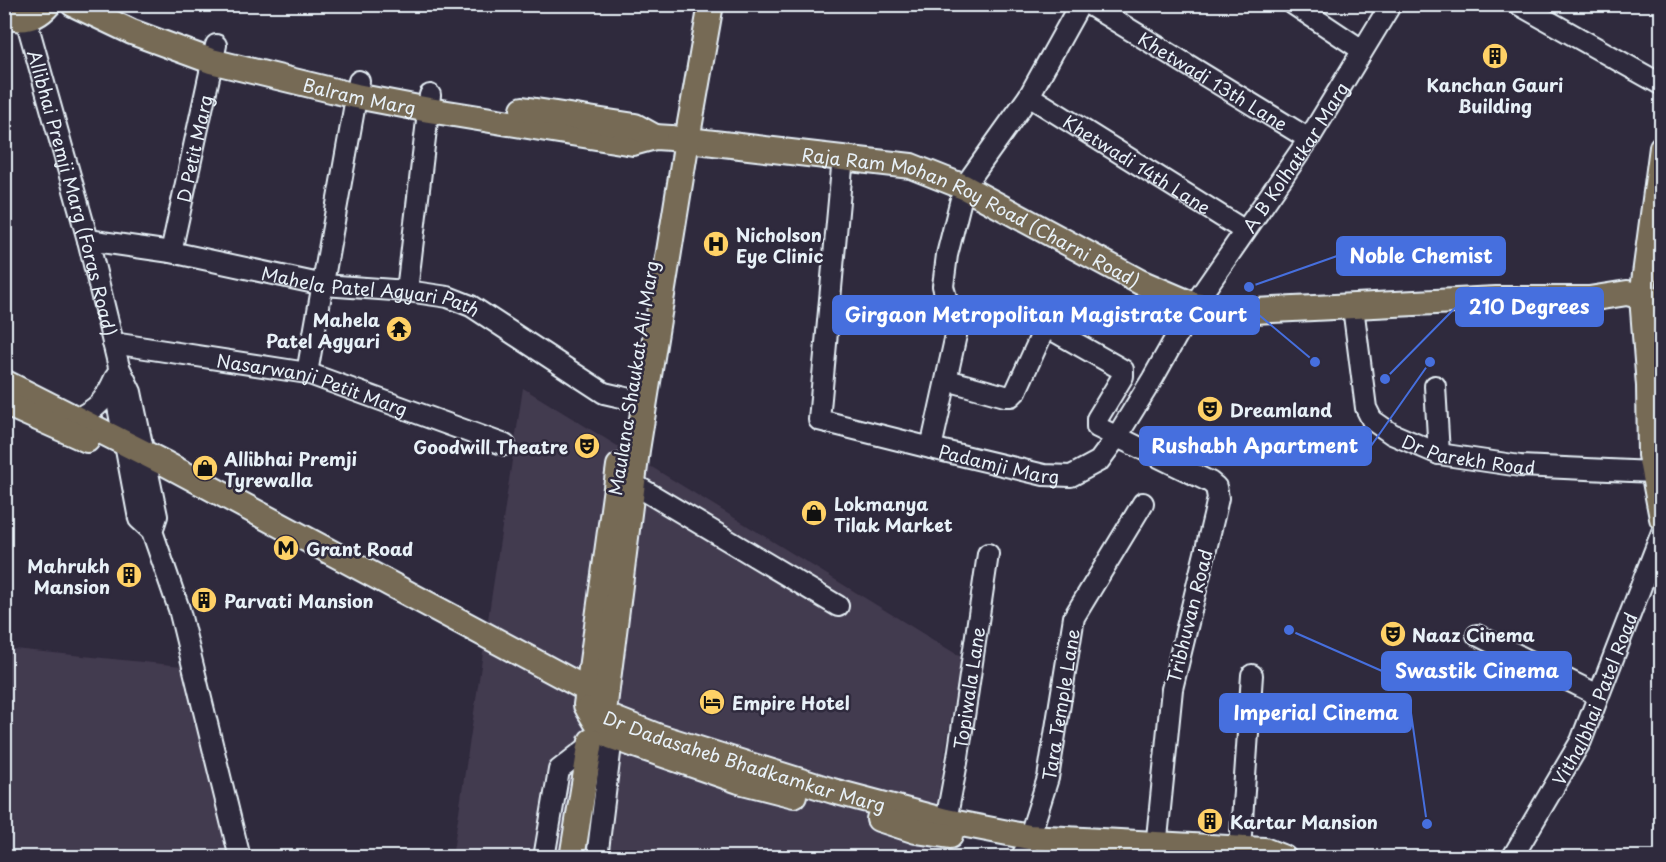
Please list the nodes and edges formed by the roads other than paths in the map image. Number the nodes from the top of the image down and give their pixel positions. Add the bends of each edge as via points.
1 (49, 4) edge
2 (73, 4) edge
3 (102, 4) edge
4 (694, 4) edge
5 (711, 4) edge
6 (1080, 4) edge
7 (1088, 4) edge
8 (1293, 4) edge
9 (1391, 4) edge
10 (1518, 4) edge
11 (15, 17) edge
12 (134, 26) junction
13 (1362, 50) junction
14 (213, 53) junction
15 (1662, 86) edge
16 (357, 88) junction
17 (1029, 96) junction
18 (429, 102) junction
19 (671, 139) junction
20 (1309, 139) junction
21 (1662, 147) edge
22 (843, 157) junction
23 (964, 187) junction
24 (1245, 231) junction
25 (88, 240) junction
26 (171, 252) junction
27 (324, 285) junction
28 (407, 291) junction
29 (1194, 305) junction
30 (1655, 306) edge
31 (1353, 308) junction
32 (113, 343) junction
33 (119, 367) junction
34 (307, 373) junction
35 (947, 380) junction
36 (4, 382) edge
37 (1662, 385) edge
38 (1435, 386) dead end
39 (630, 399) junction
40 (4, 403) edge
41 (77, 418) junction
42 (1116, 438) junction
43 (505, 445) dead end
44 (931, 448) junction
45 (1439, 454) junction
46 (135, 455) junction
47 (1653, 472) junction
48 (633, 483) junction
49 (1143, 503) dead end
50 (1662, 518) edge
51 (1662, 532) edge
52 (988, 554) dead end
53 (838, 606) dead end
54 (1477, 635) dead end
55 (1252, 675) dead end
56 (1598, 695) junction
57 (595, 727) junction
58 (946, 821) junction
59 (1025, 848) edge
60 (1240, 849) junction
61 (1149, 853) edge
62 (240, 858) edge
63 (544, 858) edge
64 (572, 858) edge
65 (597, 858) edge
66 (1284, 858) edge
67 (1512, 858) edge

1 - 11 main road via 35,16
2 - 12 main road, Balram Marg
3 - 12 main road, Balram Marg
4 - 19 main road, Maulana Shaukat Ali Marg
5 - 19 main road, Maulana Shaukat Ali Marg
6 - 17 street
7 - 20 street, Khetwadi 13th Lane
8 - 13 street
9 - 13 street, A B Kolhatkar Marg
10 - 15 street
11 - 25 street, Allibhai Premji Marg (Foras Road)
12 - 14 main road, Balram Marg
13 - 20 street, A B Kolhatkar Marg
14 - 16 main road, Balram Marg
14 - 26 street, D Petit Marg
16 - 18 main road, Balram Marg
16 - 27 street
17 - 23 street
17 - 24 street, Khetwadi 14th Lane
18 - 19 main road, Balram Marg via 524,117 633,143
18 - 28 street
19 - 22 main road, Raja Ram Mohan Roy Road (Charni Road)
19 - 39 main road, Maulana Shaukat Ali Marg
19 - 48 main road, Maulana Shaukat Ali Marg
20 - 24 street, A B Kolhatkar Marg
21 - 30 main road
22 - 23 main road, Raja Ram Mohan Roy Road (Charni Road) via 911,166
22 - 44 street, Padamji Marg via 819,420
23 - 29 main road, Raja Ram Mohan Roy Road (Charni Road) via 1140,282
23 - 35 street via 946,255 943,286 956,335
24 - 29 street, A B Kolhatkar Marg
25 - 26 street, Mahela Patel Agyari Path
25 - 32 street, Allibhai Premji Marg (Foras Road)
26 - 27 street, Mahela Patel Agyari Path
27 - 28 street, Mahela Patel Agyari Path
27 - 34 street
28 - 39 street, Mahela Patel Agyari Path via 460,300 604,393
29 - 31 main road, Raja Ram Mohan Roy Road (Charni Road) via 1235,312
29 - 42 street, Padamji Marg
30 - 31 main road, Raja Ram Mohan Roy Road (Charni Road) via 1627,293 1589,299 1496,299
30 - 37 main road
30 - 47 main road via 1649,386
31 - 45 street, Dr Parekh Road via 1366,408 1372,420 1392,434
32 - 33 street, Allibhai Premji Marg (Foras Road)
32 - 34 street, Nasarwanji Petit Marg
33 - 41 street via 106,398
33 - 46 street, Allibhai Premji Marg (Foras Road) via 116,396
34 - 43 street, Nasarwanji Petit Marg
35 - 42 street via 1011,396 1041,336 1051,330 1123,370 1096,423
35 - 44 street
36 - 41 main road, Dr Dadasaheb Bhadkamkar Marg
38 - 45 street
39 - 57 main road, Maulana Shaukat Ali Marg via 614,499
40 - 46 main road, Dr Dadasaheb Bhadkamkar Marg
41 - 46 main road, Dr Dadasaheb Bhadkamkar Marg
42 - 44 street, Padamji Marg via 1099,461 1071,476 1044,475
42 - 61 street, Tribhuvan Road via 1210,482 1216,487 1218,498 1172,689
45 - 47 street, Dr Parekh Road via 1520,466
46 - 57 main road, Dr Dadasaheb Bhadkamkar Marg
46 - 62 street, Allibhai Premji Marg (Foras Road) via 139,519 152,531 179,609
47 - 50 main road
48 - 53 street
48 - 57 main road, Maulana Shaukat Ali Marg
49 - 59 street, Tara Temple Lane via 1074,617 1048,778
51 - 56 street, Vithalbhai Patel Road
52 - 58 street, Topiwala Lane
54 - 56 street
55 - 60 street
56 - 67 street, Vithalbhai Patel Road via 1581,741
57 - 58 main road, Dr Dadasaheb Bhadkamkar Marg via 657,736 833,791
57 - 59 main road, Dr Dadasaheb Bhadkamkar Marg via 739,781 829,803 916,831
57 - 63 street via 559,770
57 - 64 main road
57 - 65 street
58 - 59 main road, Dr Dadasaheb Bhadkamkar Marg
59 - 61 main road, Dr Dadasaheb Bhadkamkar Marg via 1087,847
60 - 61 main road, Dr Dadasaheb Bhadkamkar Marg
60 - 66 main road, Dr Dadasaheb Bhadkamkar Marg via 1264,850

